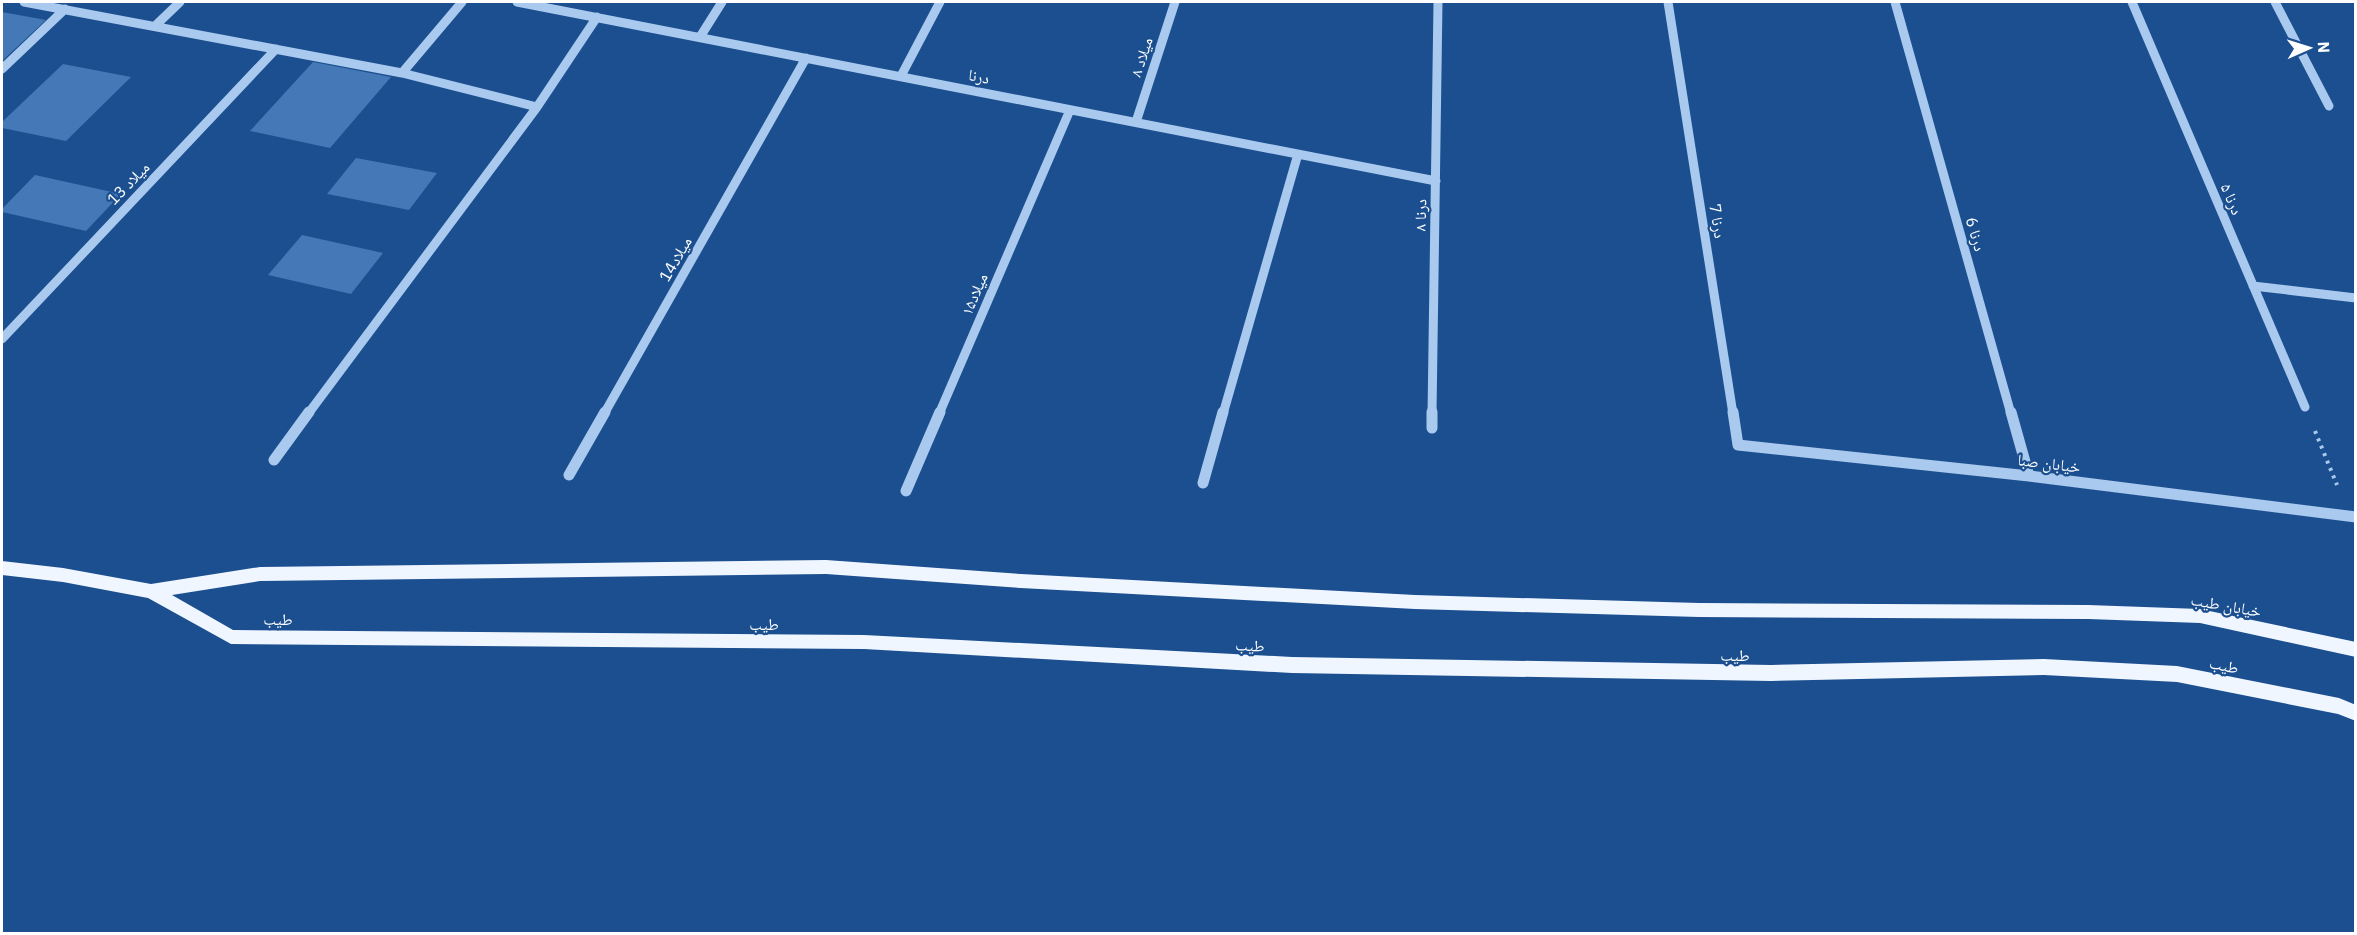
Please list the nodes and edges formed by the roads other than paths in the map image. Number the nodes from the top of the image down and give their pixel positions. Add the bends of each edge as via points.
1 (24, 2) edge
2 (180, 2) edge
3 (462, 2) edge
4 (517, 2) edge
5 (722, 2) edge
6 (940, 2) edge
7 (1175, 2) edge
8 (1438, 2) edge
9 (1668, 2) edge
10 (1895, 2) edge
11 (2132, 2) edge
12 (2275, 2) edge
13 (65, 9) junction
14 (597, 17) junction
15 (155, 26) junction
16 (700, 37) junction
17 (276, 49) junction
18 (806, 58) junction
19 (2, 69) edge
20 (402, 73) junction
21 (901, 76) junction
22 (537, 106) junction
23 (2329, 106) dead end
24 (1070, 110) junction
25 (1136, 122) junction
26 (1298, 154) junction
27 (1436, 181) junction
28 (2253, 286) junction
29 (2355, 298) edge
30 (2, 339) edge
31 (2305, 407) road end
32 (1432, 428) dead end
33 (1738, 445) joint
34 (274, 460) dead end
35 (569, 475) dead end
36 (2029, 476) junction
37 (1203, 483) dead end
38 (906, 491) dead end
39 (2353, 517) edge
40 (2, 568) edge
41 (151, 591) junction
42 (2088, 612) joint
43 (2355, 650) edge
44 (2355, 713) edge

1 - 13 street
2 - 15 street
3 - 20 street
4 - 14 street, درنا
5 - 16 street
6 - 21 street
7 - 25 street, میلاد ۸
8 - 27 street, درنا ۸
9 - 33 street, درنا 7
10 - 36 street, درنا 6
11 - 28 street, درنا ۵
12 - 23 street
13 - 15 street
13 - 19 street
14 - 16 street, درنا
14 - 22 street
15 - 17 street
16 - 18 street, درنا
17 - 20 street
17 - 30 street, میلاد 13
18 - 21 street, درنا
18 - 35 street, میلاد14
20 - 22 street
21 - 24 street, درنا
22 - 34 street
24 - 25 street, درنا
24 - 38 street, میلاد۱۵
25 - 26 street, درنا
26 - 27 street, درنا
26 - 37 street
27 - 32 street, درنا ۸
28 - 29 street
28 - 31 street, درنا ۵
33 - 36 street, خیابان صبا
36 - 39 street, خیابان صبا
40 - 41 main road, طیب
41 - 42 main road, طیب via 260,574 826,567 1427,603 1699,610
41 - 44 main road, طیب via 231,637 864,642 1292,665 1747,673 2044,667 2177,674 2339,706
42 - 43 main road, خیابان طیب via 2200,616

